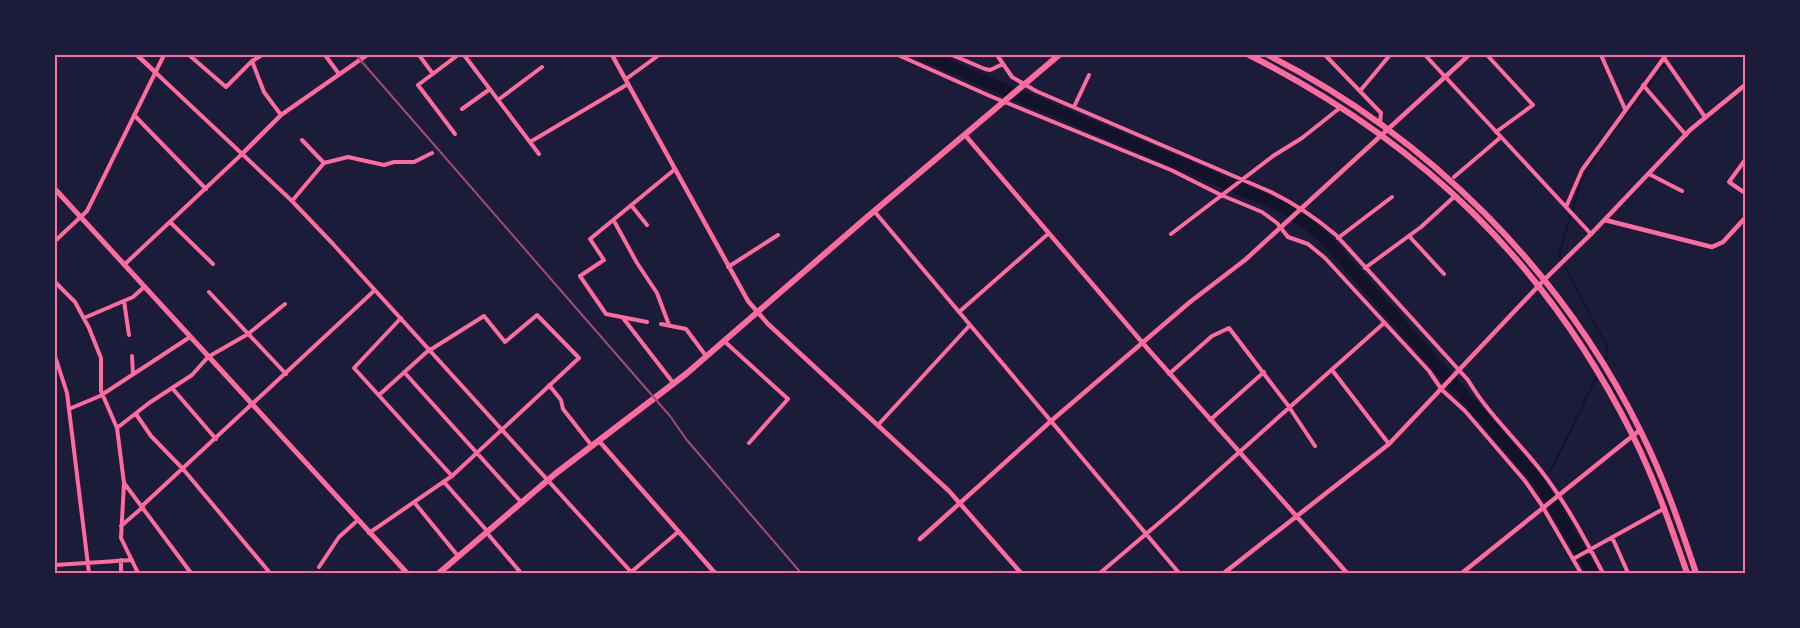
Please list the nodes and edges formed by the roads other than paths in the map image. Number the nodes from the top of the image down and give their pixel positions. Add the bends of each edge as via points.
1 (138, 55) edge
2 (164, 55) edge
3 (189, 55) edge
4 (262, 55) edge
5 (325, 55) edge
6 (367, 55) edge
7 (419, 55) edge
8 (458, 55) edge
9 (464, 55) edge
10 (612, 55) edge
11 (659, 55) edge
12 (898, 55) edge
13 (952, 55) edge
14 (997, 55) edge
15 (1059, 55) edge
16 (1249, 55) edge
17 (1268, 55) edge
18 (1326, 55) edge
19 (1390, 55) edge
20 (1425, 55) edge
21 (1469, 55) edge
22 (1486, 55) edge
23 (1601, 55) edge
24 (1665, 59) edge
25 (252, 61) junction
26 (1003, 64) junction
27 (542, 68) dead end
28 (155, 72) junction
29 (339, 74) junction
30 (433, 74) junction
31 (1089, 75) dead end
32 (1445, 77) junction
33 (627, 81) junction
34 (1023, 85) junction
35 (1745, 85) edge
36 (1645, 87) junction
37 (490, 89) junction
38 (1360, 91) junction
39 (498, 100) junction
40 (1006, 100) junction
41 (1074, 107) junction
42 (1340, 107) junction
43 (462, 109) dead end
44 (1625, 109) junction
45 (134, 115) junction
46 (281, 115) junction
47 (1705, 117) junction
48 (1380, 122) junction
49 (1388, 129) junction
50 (1496, 132) junction
51 (455, 134) dead end
52 (1383, 134) junction
53 (965, 135) junction
54 (1686, 135) junction
55 (1501, 136) junction
56 (302, 140) dead end
57 (530, 142) junction
58 (432, 153) dead end
59 (242, 154) junction
60 (538, 154) dead end
61 (1745, 160) edge
62 (324, 163) junction
63 (674, 170) junction
64 (1649, 174) junction
65 (1454, 177) dead end
66 (1242, 180) junction
67 (55, 189) edge
68 (206, 189) junction
69 (1682, 191) dead end
70 (1745, 193) edge
71 (1223, 194) junction
72 (1455, 196) junction
73 (1392, 197) dead end
74 (292, 201) junction
75 (631, 205) junction
76 (1567, 208) junction
77 (1302, 210) junction
78 (874, 211) junction
79 (82, 218) junction
80 (1745, 218) edge
81 (1605, 220) junction
82 (614, 221) junction
83 (170, 222) junction
84 (647, 225) dead end
85 (1280, 228) junction
86 (1049, 233) junction
87 (1171, 234) dead end
88 (1592, 234) junction
89 (778, 235) dead end
90 (1410, 236) junction
91 (1338, 238) junction
92 (55, 242) edge
93 (213, 264) dead end
94 (124, 265) junction
95 (728, 267) junction
96 (1365, 268) junction
97 (1444, 274) dead end
98 (55, 282) edge
99 (1541, 283) junction
100 (144, 287) junction
101 (375, 290) junction
102 (208, 292) dead end
103 (124, 301) junction
104 (284, 304) dead end
105 (757, 312) junction
106 (959, 312) junction
107 (84, 318) junction
108 (401, 318) junction
109 (623, 318) junction
110 (647, 322) dead end
111 (1384, 323) junction
112 (661, 324) dead end
113 (669, 325) junction
114 (970, 325) junction
115 (248, 334) junction
116 (129, 335) dead end
117 (190, 337) junction
118 (724, 341) junction
119 (1142, 344) junction
120 (430, 350) junction
121 (55, 356) edge
122 (132, 356) dead end
123 (706, 356) junction
124 (208, 357) junction
125 (1332, 370) junction
126 (404, 372) junction
127 (1264, 372) junction
128 (1457, 373) junction
129 (133, 374) junction
130 (286, 374) junction
131 (1169, 374) junction
132 (674, 384) junction
133 (549, 385) junction
134 (172, 388) junction
135 (1443, 388) junction
136 (103, 395) junction
137 (379, 395) junction
138 (252, 406) junction
139 (1289, 408) junction
140 (69, 409) junction
141 (136, 414) junction
142 (1210, 420) junction
143 (1051, 421) junction
144 (878, 426) junction
145 (116, 428) junction
146 (502, 429) junction
147 (1640, 430) junction
148 (1633, 436) junction
149 (216, 439) junction
150 (599, 441) junction
151 (749, 443) dead end
152 (1390, 444) junction
153 (592, 446) junction
154 (1315, 446) dead end
155 (1239, 452) junction
156 (476, 453) junction
157 (183, 469) junction
158 (452, 476) junction
159 (549, 480) junction
160 (444, 482) junction
161 (124, 483) junction
162 (1558, 496) junction
163 (414, 502) junction
164 (522, 502) junction
165 (960, 502) junction
166 (143, 506) junction
167 (1544, 507) junction
168 (1665, 508) junction
169 (1297, 516) junction
170 (358, 520) junction
171 (121, 526) junction
172 (487, 532) junction
173 (678, 532) junction
174 (369, 533) junction
175 (1147, 534) junction
176 (1612, 537) junction
177 (920, 539) dead end
178 (1589, 549) junction
179 (458, 556) junction
180 (1574, 558) junction
181 (121, 560) junction
182 (132, 560) junction
183 (87, 563) junction
184 (55, 566) edge
185 (318, 567) dead end
186 (1019, 571) edge
187 (1465, 572) edge
188 (89, 573) edge
189 (121, 573) edge
190 (138, 573) edge
191 (191, 573) edge
192 (270, 573) edge
193 (407, 573) edge
194 (439, 573) edge
195 (521, 573) edge
196 (631, 573) edge
197 (715, 573) edge
198 (1013, 573) edge
199 (1100, 573) edge
200 (1179, 573) edge
201 (1224, 573) edge
202 (1346, 573) edge
203 (1581, 573) edge
204 (1603, 573) edge
205 (1628, 573) edge
206 (1687, 573) edge
207 (1696, 573) edge

1 - 28 street
2 - 28 street
3 - 25 street via 226,87
4 - 25 street
5 - 29 street
6 - 29 street
7 - 30 street
8 - 30 street
9 - 37 street
10 - 33 street
11 - 33 street
12 - 40 street
13 - 26 street via 990,70
14 - 26 street
15 - 34 highway
16 - 42 highway
17 - 48 highway via 1320,82
18 - 38 street
19 - 38 street
20 - 32 street
21 - 32 street
22 - 50 street via 1533,105
23 - 44 street
24 - 36 street
24 - 47 street
25 - 46 street via 264,92
26 - 34 street
27 - 39 street
28 - 45 street
28 - 59 street
29 - 46 street
30 - 51 street via 418,85
31 - 41 street
32 - 49 street
32 - 50 street
33 - 57 street
33 - 63 street
34 - 40 highway
34 - 41 street
35 - 47 street
36 - 44 street
36 - 54 street
37 - 39 street
37 - 43 street
38 - 48 street via 1381,113
39 - 57 street
40 - 53 highway
40 - 71 street
41 - 66 street
42 - 52 highway
42 - 66 street
44 - 76 street via 1582,170
45 - 68 street
45 - 79 street
46 - 59 street
47 - 54 street
48 - 49 highway
49 - 52 street
49 - 99 highway via 1462,189 1506,234
50 - 55 street
52 - 72 highway
52 - 77 street
53 - 78 highway
53 - 86 street
54 - 64 street
55 - 65 street
55 - 76 street
56 - 62 street
57 - 60 street
58 - 62 street via 414,162 384,165 348,157
59 - 68 street
59 - 74 street
61 - 70 street via 1729,182
62 - 74 street
63 - 75 street
63 - 95 street
64 - 69 street
64 - 81 street
66 - 71 street
66 - 77 street
67 - 79 main road
68 - 83 street
71 - 85 street via 1262,212
71 - 87 street
72 - 90 street
72 - 99 highway
73 - 91 street
74 - 101 street
75 - 82 street
75 - 84 street
76 - 88 street
77 - 85 street
77 - 91 street
78 - 105 highway
78 - 106 street
79 - 92 street
79 - 94 main road
80 - 81 street via 1724,242 1712,247
81 - 88 street
82 - 109 street via 590,239 604,260 580,276 606,314
82 - 113 street via 655,290
83 - 93 street
83 - 94 street
85 - 111 street via 1288,237 1316,249
85 - 119 street
86 - 106 street
86 - 119 street
88 - 99 street
89 - 95 street
90 - 96 street
90 - 97 street
91 - 96 street
94 - 100 main road
95 - 105 street
96 - 128 street
98 - 107 street via 75,302
99 - 128 street
99 - 147 highway via 1601,359
99 - 148 highway via 1602,376
100 - 103 street
100 - 117 main road
101 - 108 street
101 - 130 street
102 - 115 street
103 - 107 street
103 - 116 street
104 - 115 street
105 - 118 highway
105 - 144 street
106 - 114 street
107 - 136 street via 101,358
108 - 120 street
108 - 137 street via 354,368
109 - 110 street
109 - 132 street
111 - 125 street
111 - 135 street
112 - 113 street
113 - 123 street via 686,329
114 - 143 street
114 - 144 street
115 - 124 street
115 - 130 street
117 - 124 main road
117 - 129 street
118 - 123 highway
118 - 151 street via 788,399
119 - 131 street
119 - 143 street
120 - 126 street
120 - 133 street via 484,316 505,342 537,315 579,358
120 - 146 street
121 - 140 street
122 - 129 street
123 - 132 highway
124 - 134 street via 201,368
124 - 138 main road
125 - 139 street
125 - 152 street
126 - 137 street
126 - 156 street
127 - 131 street via 1229,328 1212,336
127 - 139 street
127 - 142 street
128 - 135 street
128 - 162 street via 1542,471
129 - 136 street
130 - 138 street
131 - 142 street
132 - 150 highway
133 - 146 street
133 - 153 street
134 - 141 street
134 - 149 street
135 - 152 street
135 - 167 street
136 - 140 street
136 - 145 street
137 - 158 street
138 - 149 street
138 - 170 main road
139 - 154 street
139 - 155 street
140 - 183 street
141 - 145 street
141 - 157 street via 151,436
142 - 155 street
143 - 165 street
143 - 175 street
144 - 165 street
145 - 161 street
146 - 156 street
146 - 159 street
147 - 148 street
147 - 207 highway via 1671,500
148 - 162 street
148 - 168 highway
149 - 157 street
150 - 153 highway
150 - 173 street
152 - 169 street
153 - 159 highway
155 - 169 street
155 - 175 street
156 - 158 street
156 - 164 street
157 - 166 street
157 - 192 street
158 - 160 street
159 - 164 highway
159 - 196 street
160 - 163 street
160 - 172 street
161 - 166 street
161 - 171 street
162 - 167 street
162 - 178 street
163 - 174 street
163 - 179 street
164 - 172 highway
165 - 177 street
165 - 186 street
166 - 171 street
166 - 191 street
167 - 180 street
167 - 187 street
168 - 176 street
168 - 206 highway
169 - 201 street
169 - 202 street
170 - 174 main road
170 - 185 street via 340,537
171 - 182 street via 121,538
172 - 179 highway
172 - 195 street
173 - 196 street
173 - 197 street
174 - 193 main road
175 - 199 street
175 - 200 street
176 - 178 street
176 - 205 street
178 - 180 street
178 - 204 street
179 - 194 highway
180 - 203 street
181 - 182 street
181 - 183 street
181 - 189 street
182 - 190 street
183 - 184 street
183 - 188 street
186 - 198 street

